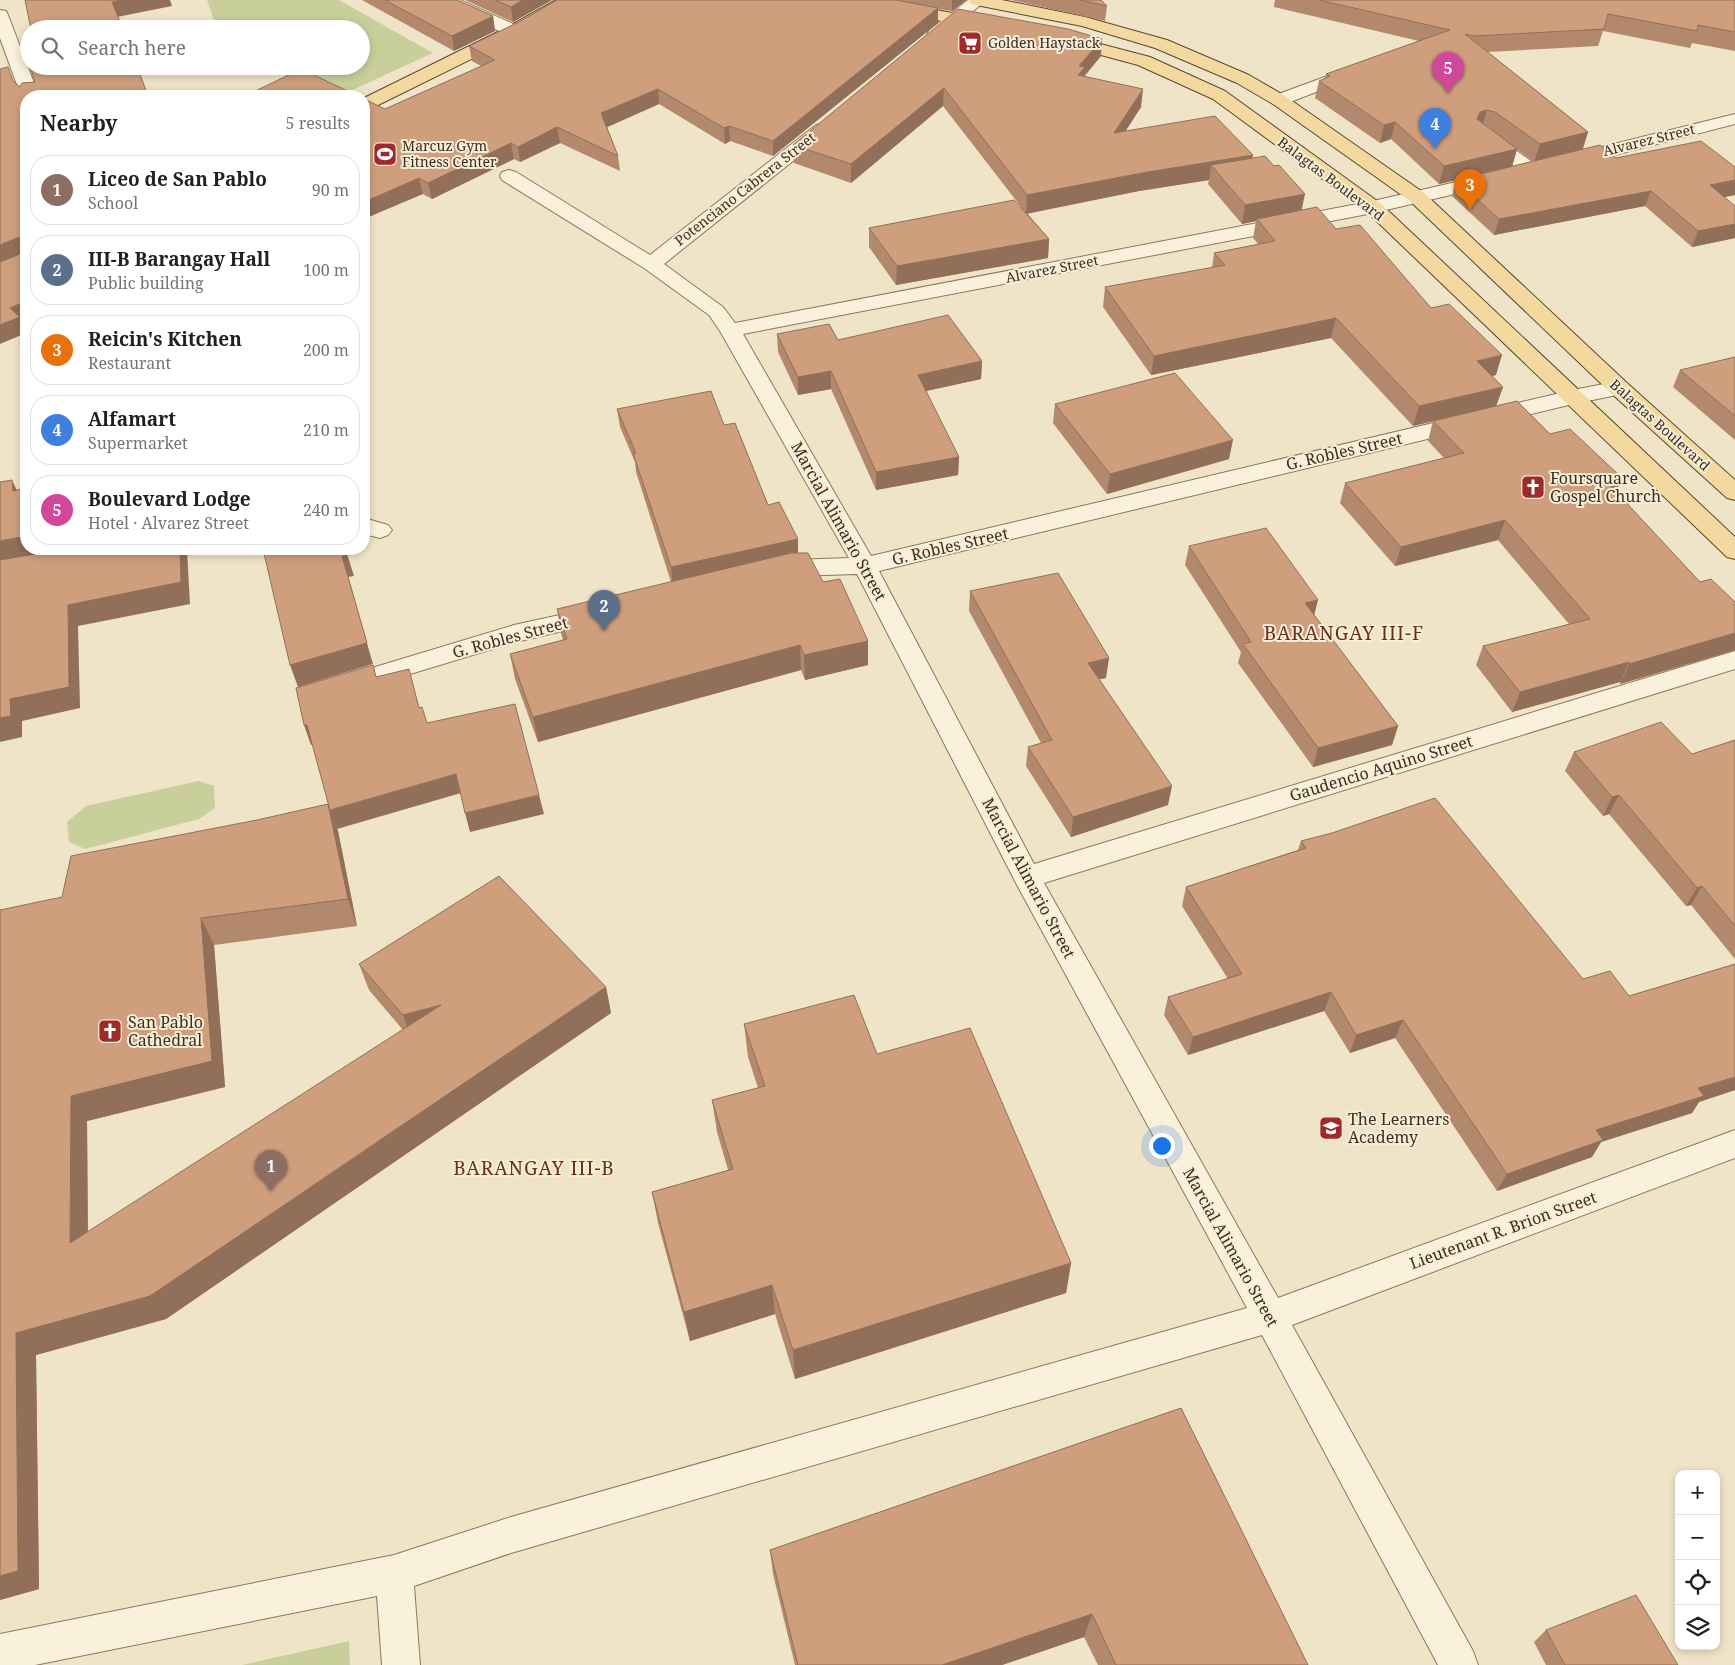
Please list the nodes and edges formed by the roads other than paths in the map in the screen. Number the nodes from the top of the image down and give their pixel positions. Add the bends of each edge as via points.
1 (446, 0) edge
2 (568, 0) edge
3 (854, 0) edge
4 (977, 0) edge
5 (0, 15) edge
6 (955, 18) junction
7 (1002, 28) edge
8 (514, 31) junction
9 (1050, 37) edge
10 (925, 44) edge
11 (1364, 61) edge
12 (20, 69) edge
13 (22, 75) edge
14 (28, 90) edge
15 (1279, 100) junction
16 (370, 102) edge
17 (1735, 119) edge
18 (834, 120) edge
19 (1483, 135) edge
20 (1530, 170) junction
21 (509, 176) dead end
22 (1417, 197) junction
23 (1373, 207) junction
24 (651, 264) junction
25 (730, 330) junction
26 (1619, 388) junction
27 (1573, 396) junction
28 (1735, 493) edge
29 (1735, 551) edge
30 (865, 566) junction
31 (754, 578) edge
32 (620, 609) edge
33 (1735, 660) edge
34 (317, 693) edge
35 (1027, 877) junction
36 (1735, 1144) edge
37 (1270, 1317) junction
38 (394, 1574) junction
39 (0, 1653) edge
40 (401, 1665) edge
41 (1459, 1665) edge

1 - 8 street
2 - 8 main road
3 - 6 main road
4 - 6 street
4 - 15 main road, Balagtas Boulevard via 1085,22 1160,44 1243,79
5 - 12 street
6 - 7 main road
6 - 10 street
8 - 16 main road
9 - 23 main road, Balagtas Boulevard via 1144,61 1218,94
11 - 15 street via 1352,72
13 - 14 street
15 - 22 main road, Balagtas Boulevard
17 - 20 street, Alvarez Street
18 - 24 street, Potenciano Cabrera Street
19 - 20 street
20 - 22 street, Alvarez Street
21 - 24 street, Marcial Alimario Street
22 - 23 street, Alvarez Street
22 - 26 main road, Balagtas Boulevard
23 - 25 street, Alvarez Street
23 - 27 main road, Balagtas Boulevard
24 - 25 street, Marcial Alimario Street via 716,311
25 - 30 street, Marcial Alimario Street
26 - 27 street, G. Robles Street
26 - 28 main road, Balagtas Boulevard
27 - 29 main road, Balagtas Boulevard
27 - 30 street, G. Robles Street
30 - 31 street, G. Robles Street via 792,568
30 - 35 street, Marcial Alimario Street
32 - 34 street, G. Robles Street via 514,634
33 - 35 street, Gaudencio Aquino Street
35 - 37 street, Marcial Alimario Street
36 - 37 street, Lieutenant R. Brion Street
37 - 38 street, Lieutenant R. Brion Street via 511,1535
37 - 41 street, Marcial Alimario Street
38 - 39 street, Lieutenant R. Brion Street
38 - 40 street

